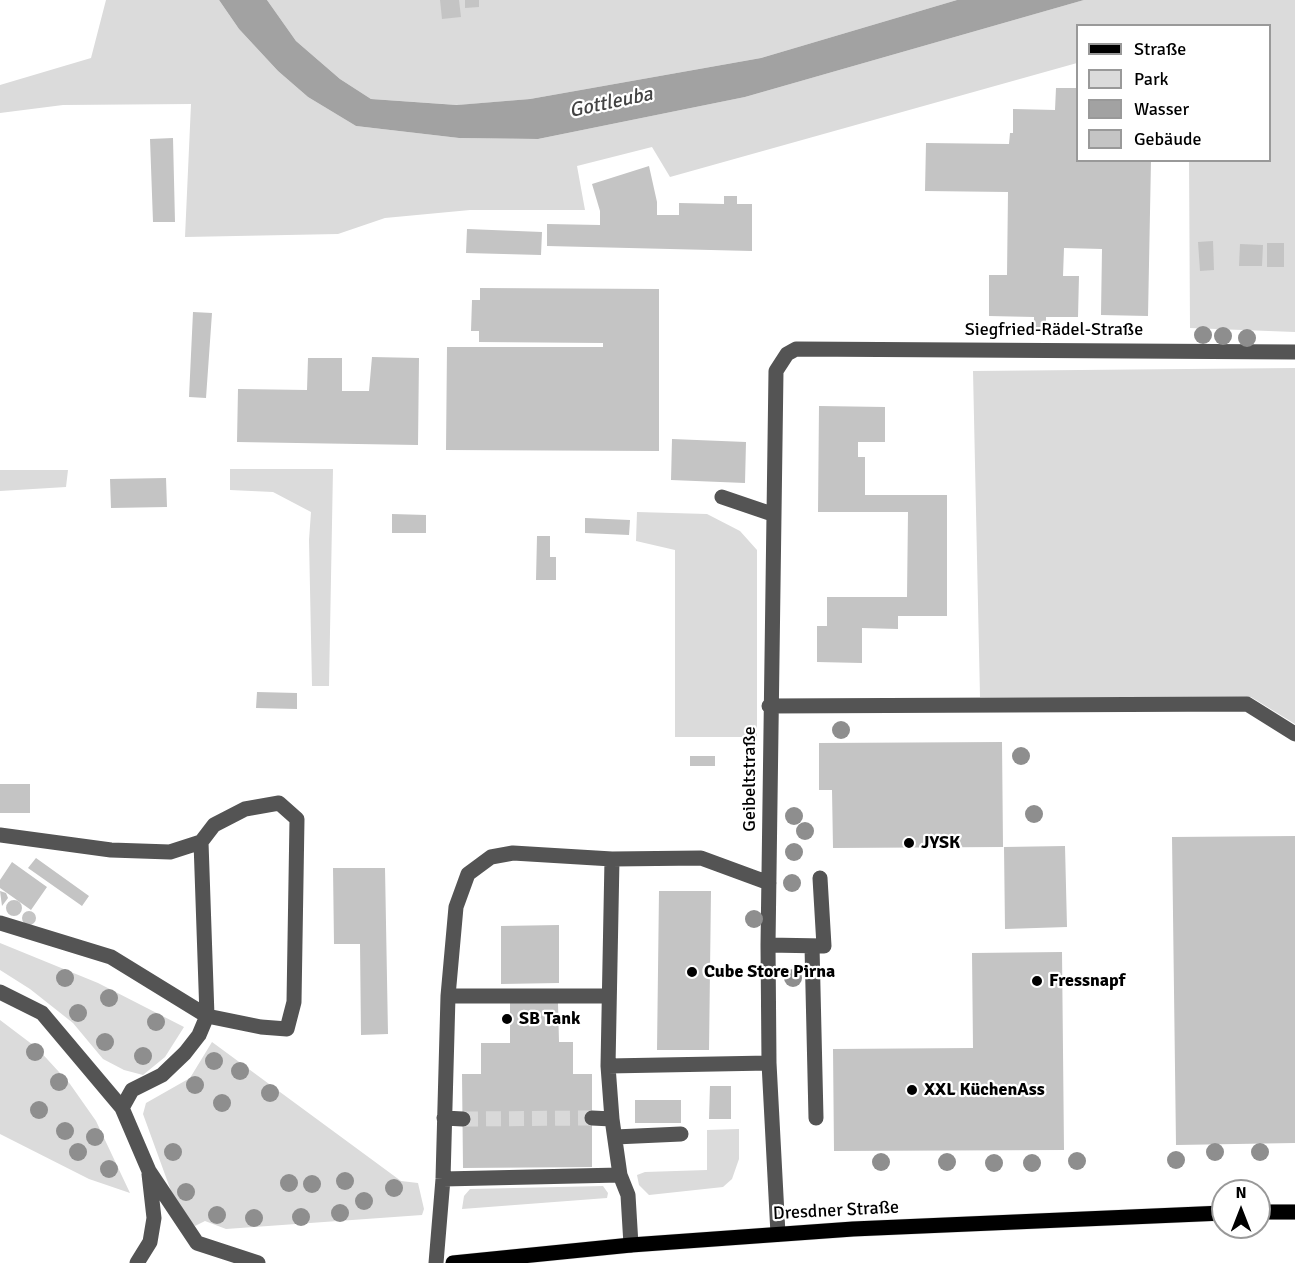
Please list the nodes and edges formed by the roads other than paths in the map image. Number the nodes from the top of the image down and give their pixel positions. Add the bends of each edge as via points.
1 (812, 349) joint
2 (1295, 352) edge
3 (722, 497) dead end
4 (772, 514) junction
5 (770, 706) junction
6 (1295, 734) edge
7 (0, 835) edge
8 (201, 842) junction
9 (612, 859) junction
10 (820, 878) dead end
11 (769, 883) junction
12 (0, 923) edge
13 (768, 945) junction
14 (812, 946) junction
15 (0, 992) edge
16 (448, 996) junction
17 (609, 996) junction
18 (207, 1016) junction
19 (770, 1063) junction
20 (608, 1066) junction
21 (122, 1108) junction
22 (444, 1118) junction
23 (592, 1118) tunnel mouth
24 (816, 1118) dead end
25 (463, 1119) tunnel mouth
26 (612, 1119) junction
27 (681, 1134) dead end
28 (615, 1137) junction
29 (149, 1171) junction
30 (620, 1174) junction
31 (443, 1179) junction
32 (1271, 1212) edge
33 (1295, 1212) edge
34 (1211, 1214) edge
35 (778, 1234) junction
36 (631, 1245) junction
37 (137, 1263) edge
38 (258, 1263) edge
39 (436, 1263) edge
40 (453, 1263) edge

1 - 2 street, Siegfried-Rädel-Straße
1 - 4 street, Geibeltstraße via 796,349 787,354 776,371
3 - 4 street
4 - 5 street, Geibeltstraße
5 - 6 street via 1247,704
5 - 11 street, Geibeltstraße
7 - 8 street via 111,850 170,852
8 - 18 street
8 - 18 street via 213,825 245,809 279,803 297,819 294,1002 287,1029
9 - 11 street via 701,858
9 - 16 street via 513,854 491,857 468,874 456,907
9 - 17 street
10 - 14 street via 824,946
11 - 13 street, Geibeltstraße
12 - 18 street via 111,957
13 - 14 street
13 - 19 street, Geibeltstraße
14 - 24 street
15 - 21 street via 42,1013
16 - 17 street
16 - 22 street
17 - 20 street
18 - 21 street via 185,1053 162,1075 132,1090
19 - 20 street
19 - 35 street, Geibeltstraße
20 - 26 street
21 - 29 street
22 - 25 street
22 - 31 street
23 - 26 street
26 - 28 street
27 - 28 street
28 - 30 street
29 - 37 street via 154,1218 150,1242
29 - 38 street via 197,1243
30 - 31 street
30 - 36 street via 628,1195
31 - 39 street
32 - 33 main road
34 - 35 main road, Dresdner Straße
35 - 36 main road, Dresdner Straße
36 - 40 main road, Dresdner Straße

